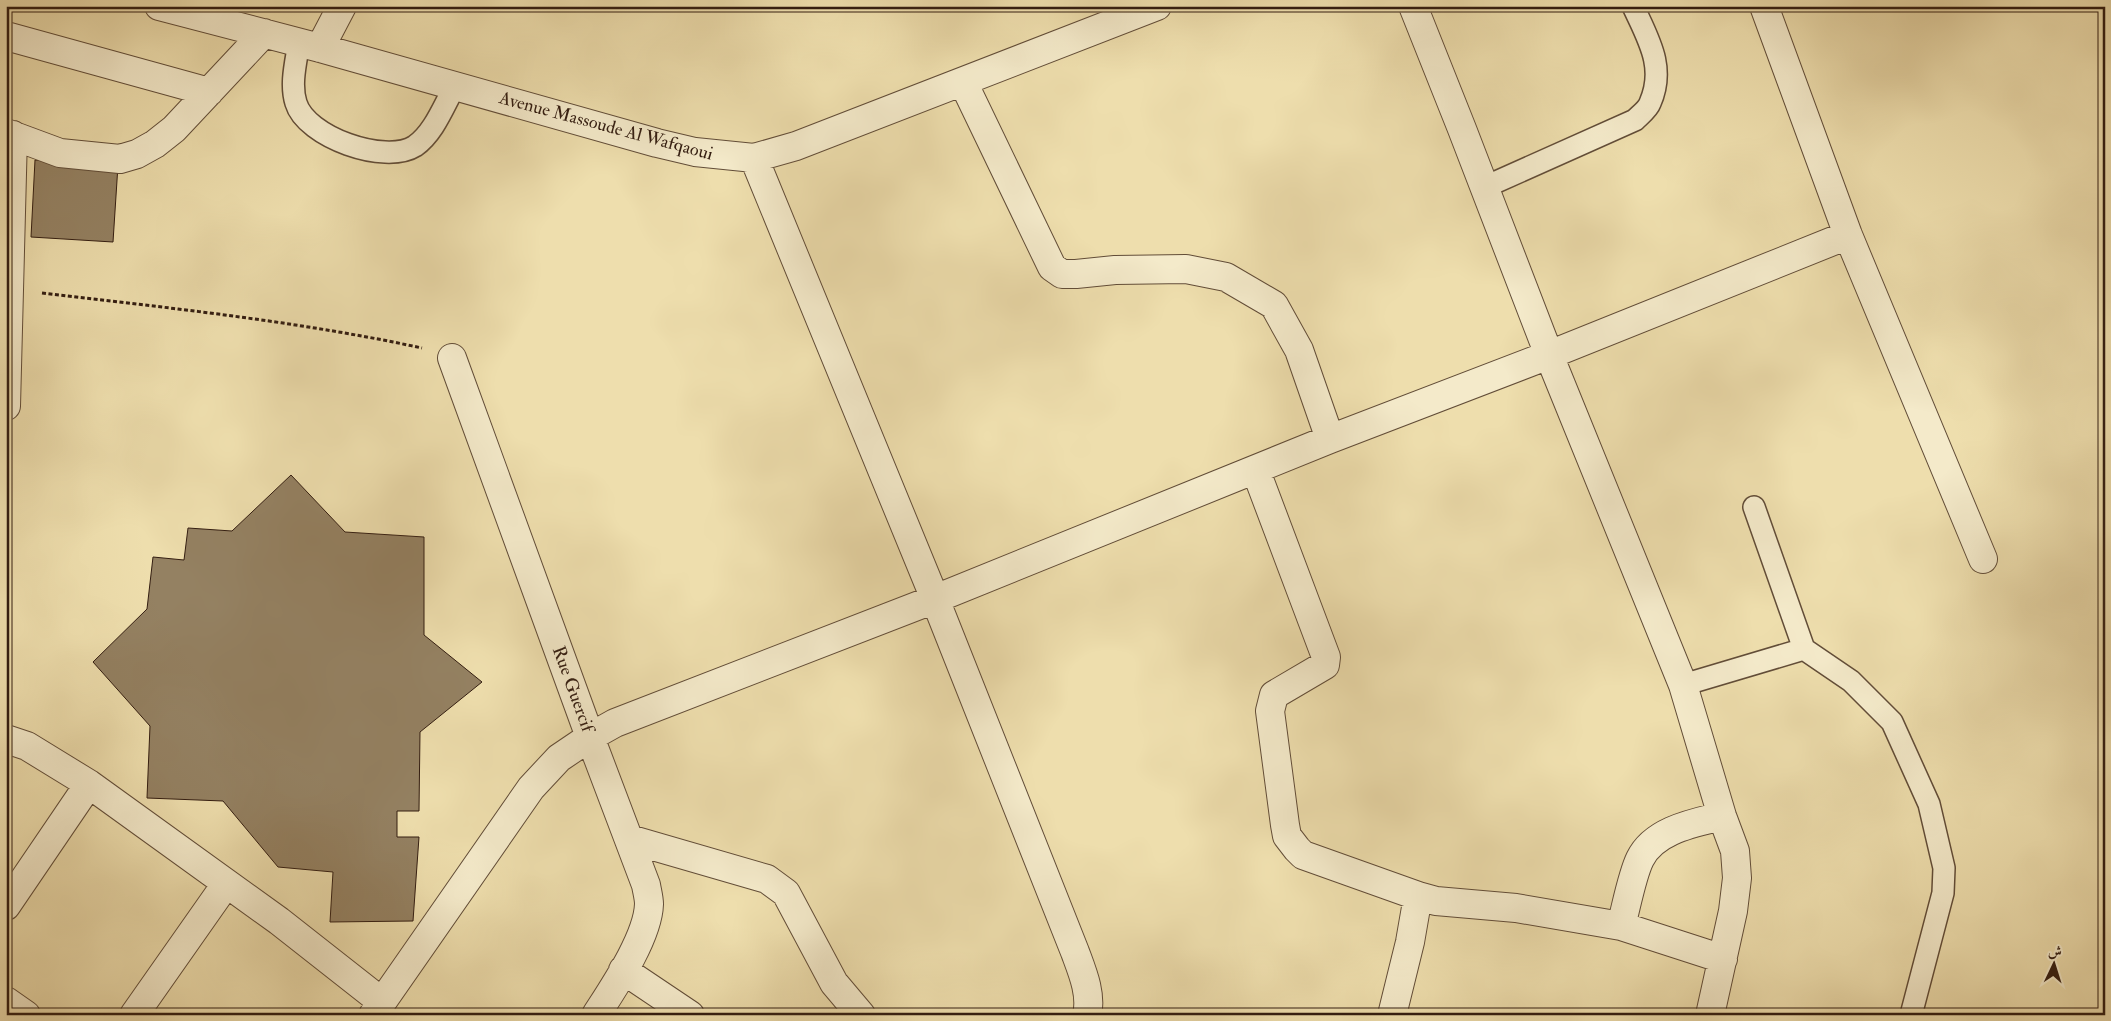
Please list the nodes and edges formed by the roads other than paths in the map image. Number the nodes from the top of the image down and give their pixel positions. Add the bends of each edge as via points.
1 (159, 6) edge
2 (342, 6) edge
3 (1157, 6) edge
4 (1413, 6) edge
5 (1633, 6) edge
6 (1764, 6) edge
7 (264, 33) junction
8 (6, 36) edge
9 (310, 45) junction
10 (963, 82) junction
11 (455, 86) junction
12 (209, 92) junction
13 (10, 134) edge
14 (754, 158) junction
15 (1485, 187) junction
16 (1848, 235) junction
17 (1549, 355) junction
18 (452, 358) road end
19 (6, 406) edge
20 (1330, 439) junction
21 (1256, 471) junction
22 (1754, 507) dead end
23 (1983, 558) dead end
24 (934, 599) junction
25 (1804, 649) junction
26 (1684, 686) junction
27 (590, 737) junction
28 (17, 742) edge
29 (90, 784) junction
30 (1722, 816) junction
31 (629, 839) junction
32 (226, 884) junction
33 (1418, 896) junction
34 (6, 906) edge
35 (1621, 926) junction
36 (1723, 959) junction
37 (623, 970) junction
38 (6, 1001) edge
39 (378, 1008) edge
40 (26, 1015) edge
41 (134, 1015) edge
42 (596, 1015) edge
43 (690, 1015) edge
44 (861, 1015) edge
45 (1087, 1015) edge
46 (1392, 1015) edge
47 (1710, 1015) edge
48 (1911, 1015) edge

1 - 7 street, Avenue Massoude Al Wafqaoui
2 - 9 street
3 - 10 street, Avenue Massoude Al Wafqaoui
4 - 15 street
5 - 15 lane via 1655,54 1658,75 1650,104 1635,120
6 - 16 street
7 - 9 street, Avenue Massoude Al Wafqaoui
7 - 12 street
8 - 12 street
9 - 11 street, Avenue Massoude Al Wafqaoui
9 - 11 lane via 293,87 302,118 312,127 348,144 377,153 413,147 426,137
10 - 14 street, Avenue Massoude Al Wafqaoui via 796,146
10 - 20 street via 1052,267 1062,274 1115,270 1194,271 1226,277 1274,305 1299,350
11 - 14 street, Avenue Massoude Al Wafqaoui via 686,150
12 - 13 street via 156,144 120,159 60,153
13 - 19 street
14 - 24 street
15 - 17 street
16 - 17 street
16 - 23 street
17 - 20 street
17 - 26 street
18 - 27 street, Rue Guercif
20 - 21 street
21 - 24 street
21 - 33 street via 1326,657 1325,665 1274,696 1270,711 1287,836 1304,855
22 - 25 lane
24 - 27 street via 615,723
24 - 45 street via 1075,952 1086,984
25 - 26 lane
25 - 48 lane via 1851,681 1892,722 1929,804 1944,868 1944,893
26 - 30 street
27 - 31 street, Rue Guercif
27 - 39 street via 559,758 531,788
28 - 29 street
29 - 32 street
29 - 34 street
30 - 35 street via 1675,828 1654,842 1640,859
30 - 36 street via 1735,850 1737,878
31 - 37 street, Rue Guercif via 646,885 649,903 646,921
31 - 44 street via 766,879 786,893 834,983
32 - 39 street via 280,921
32 - 41 street
33 - 35 street
33 - 46 street
35 - 36 street
36 - 47 street
37 - 42 street, Rue Guercif
37 - 43 street
38 - 40 street

